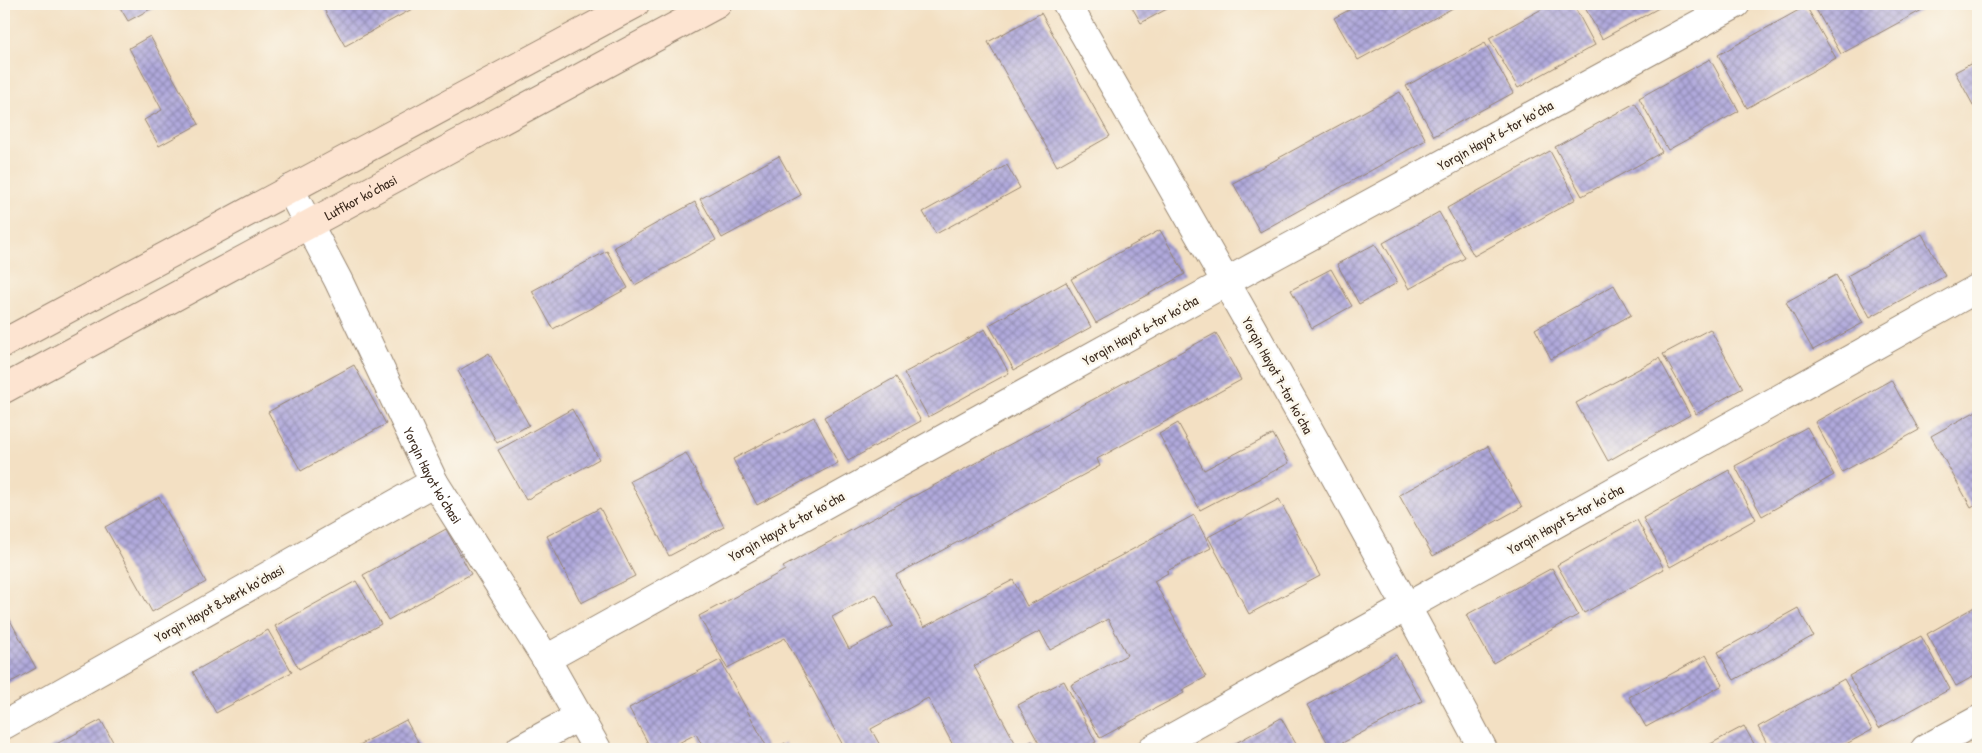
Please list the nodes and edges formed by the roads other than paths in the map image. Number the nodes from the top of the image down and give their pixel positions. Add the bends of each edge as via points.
1 (635, 4) edge
2 (716, 4) edge
3 (1068, 4) edge
4 (1736, 4) edge
5 (290, 189) junction
6 (308, 224) junction
7 (1226, 282) junction
8 (1978, 288) edge
9 (4, 343) edge
10 (4, 389) edge
11 (434, 482) junction
12 (1408, 607) junction
13 (546, 659) junction
14 (578, 717) junction
15 (1978, 720) edge
16 (4, 725) edge
17 (520, 749) edge
18 (598, 749) edge
19 (1152, 749) edge
20 (1483, 749) edge
21 (1925, 749) edge

1 - 5 main road
2 - 6 main road, Lutfkor ko'chasi
3 - 7 street, Yorqin Hayot 7-tor koʻcha
4 - 7 street, Yorqin Hayot 6-tor koʻcha
5 - 6 street, Yorqin Hayot ko'chasi
5 - 9 main road
6 - 10 main road, Lutfkor ko'chasi
6 - 11 street, Yorqin Hayot ko'chasi
7 - 12 street, Yorqin Hayot 7-tor koʻcha
7 - 13 street, Yorqin Hayot 6-tor koʻcha
8 - 12 street, Yorqin Hayot 5-tor koʻcha
11 - 13 street, Yorqin Hayot ko'chasi
11 - 16 street, Yorqin Hayot 8-berk koʻchasi
12 - 19 street, Yorqin Hayot 5-tor koʻcha
12 - 20 street, Yorqin Hayot 7-tor koʻcha
13 - 14 street, Yorqin Hayot ko'chasi
14 - 17 street
14 - 18 street, Yorqin Hayot ko'chasi
15 - 21 street

